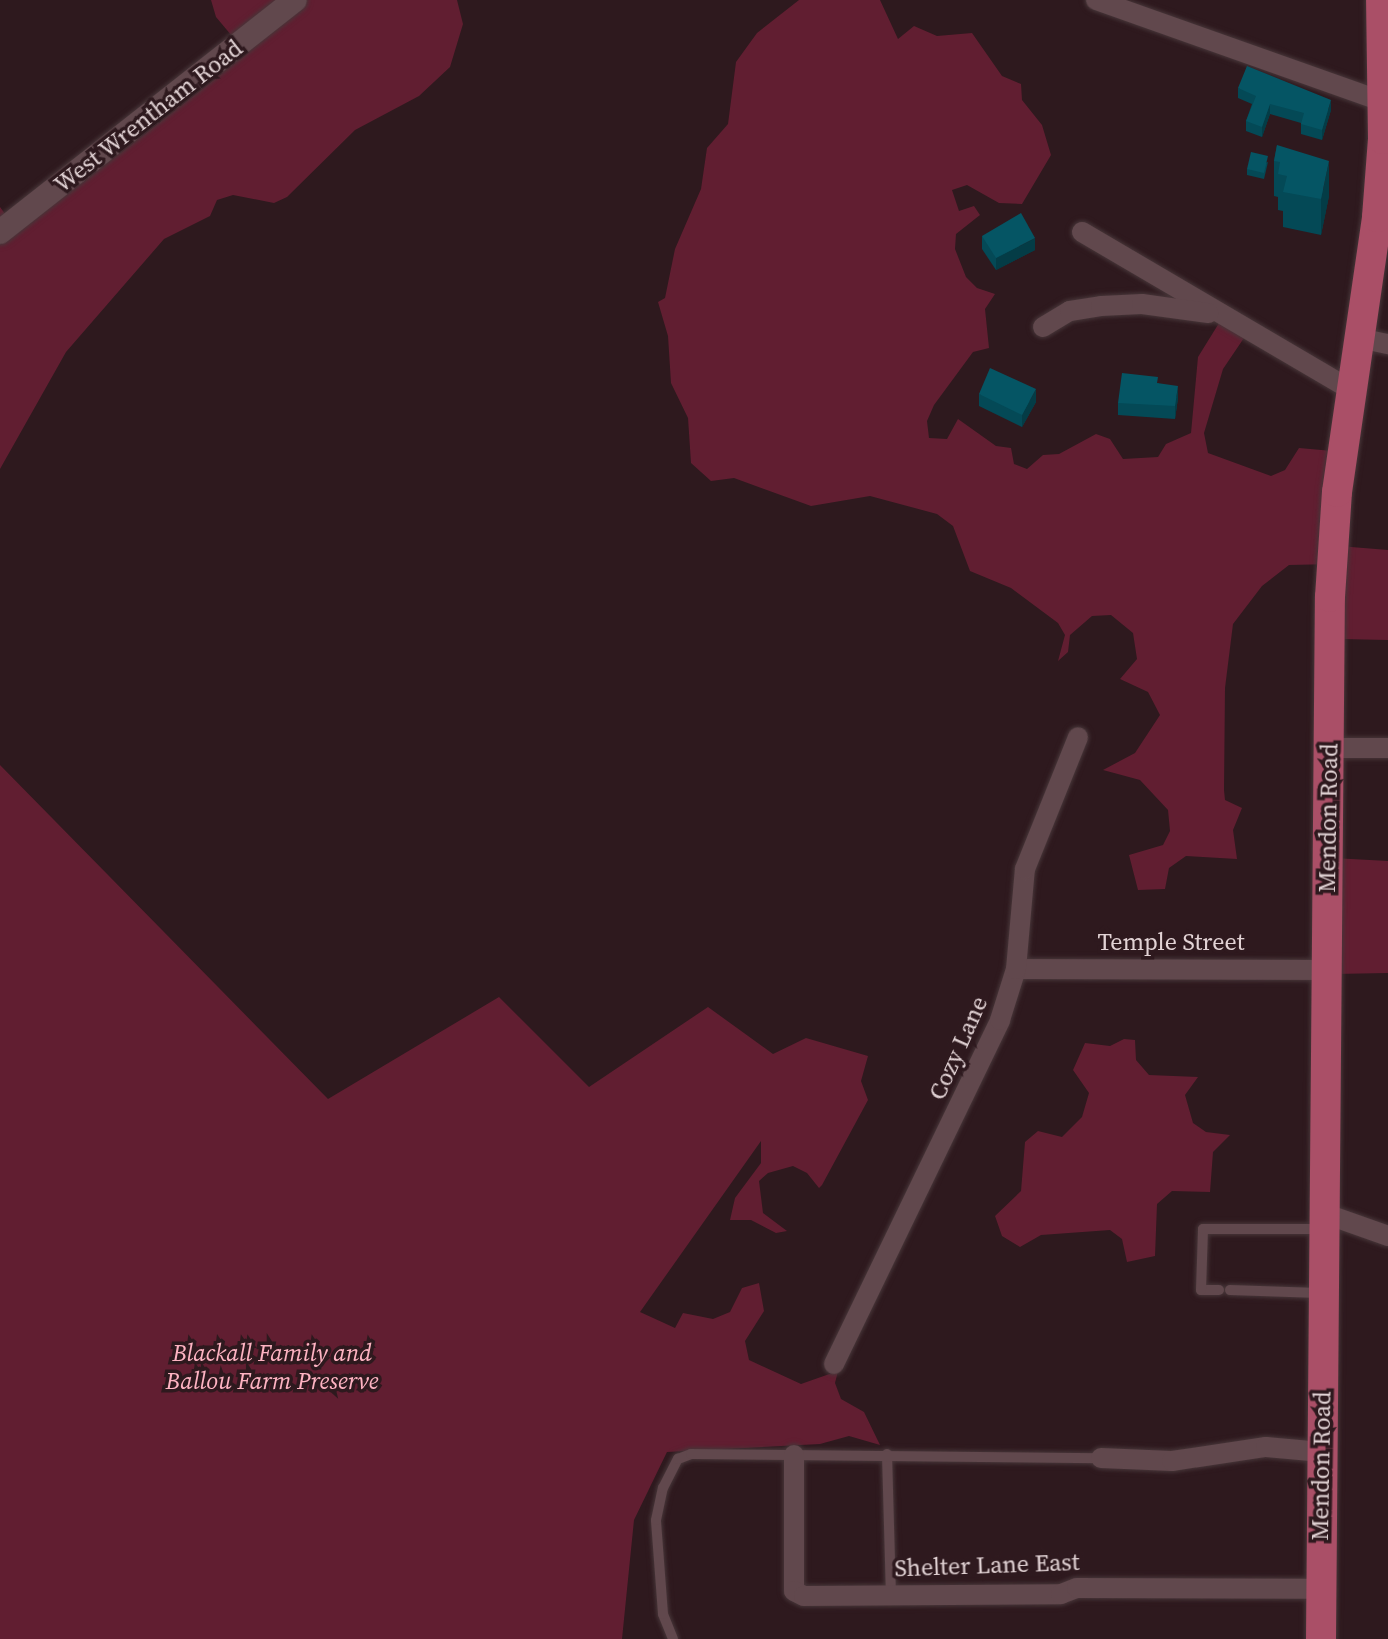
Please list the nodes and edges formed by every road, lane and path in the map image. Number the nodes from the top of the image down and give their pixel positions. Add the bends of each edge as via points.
1 (1096, 0) edge
2 (1381, 0) edge
3 (287, 2) edge
4 (1385, 31) edge
5 (1381, 101) junction
6 (0, 232) edge
7 (1082, 232) dead end
8 (1216, 314) junction
9 (1043, 327) dead end
10 (1374, 341) edge
11 (1350, 389) junction
12 (1078, 737) dead end
13 (1330, 748) junction
14 (1388, 748) edge
15 (1016, 969) junction
16 (1325, 970) junction
17 (1326, 1222) junction
18 (1388, 1236) edge
19 (1323, 1293) junction
20 (834, 1364) dead end
21 (1322, 1452) junction
22 (887, 1454) junction
23 (794, 1455) junction
24 (1101, 1458) joint
25 (1320, 1589) junction
26 (891, 1594) junction
27 (673, 1639) edge
28 (1321, 1639) edge

1 - 5 street
2 - 4 main road, Mendon Road
3 - 6 street, West Wrentham Road
4 - 5 main road, Mendon Road
5 - 10 main road, Mendon Road
7 - 8 street
8 - 9 street via 1142,304 1101,306 1070,311
8 - 11 street
10 - 11 main road, Mendon Road
11 - 13 main road, Mendon Road via 1330,597
12 - 15 street, Cozy Lane via 1025,869
13 - 14 street
13 - 16 main road, Mendon Road
15 - 16 street, Temple Street
15 - 20 street, Cozy Lane via 972,1086
16 - 17 main road, Mendon Road
17 - 18 street
17 - 19 main road, Mendon Road
17 - 19 lane via 1203,1229 1201,1290
19 - 21 main road, Mendon Road
21 - 24 street via 1255,1448 1172,1461
21 - 25 main road, Mendon Road
22 - 23 lane
22 - 24 lane
22 - 26 lane
23 - 26 street, Shelter Lane East via 794,1591 804,1596
23 - 27 lane via 691,1454 670,1471 656,1520 663,1614
25 - 26 street, Shelter Lane East
25 - 28 main road, Mendon Road

